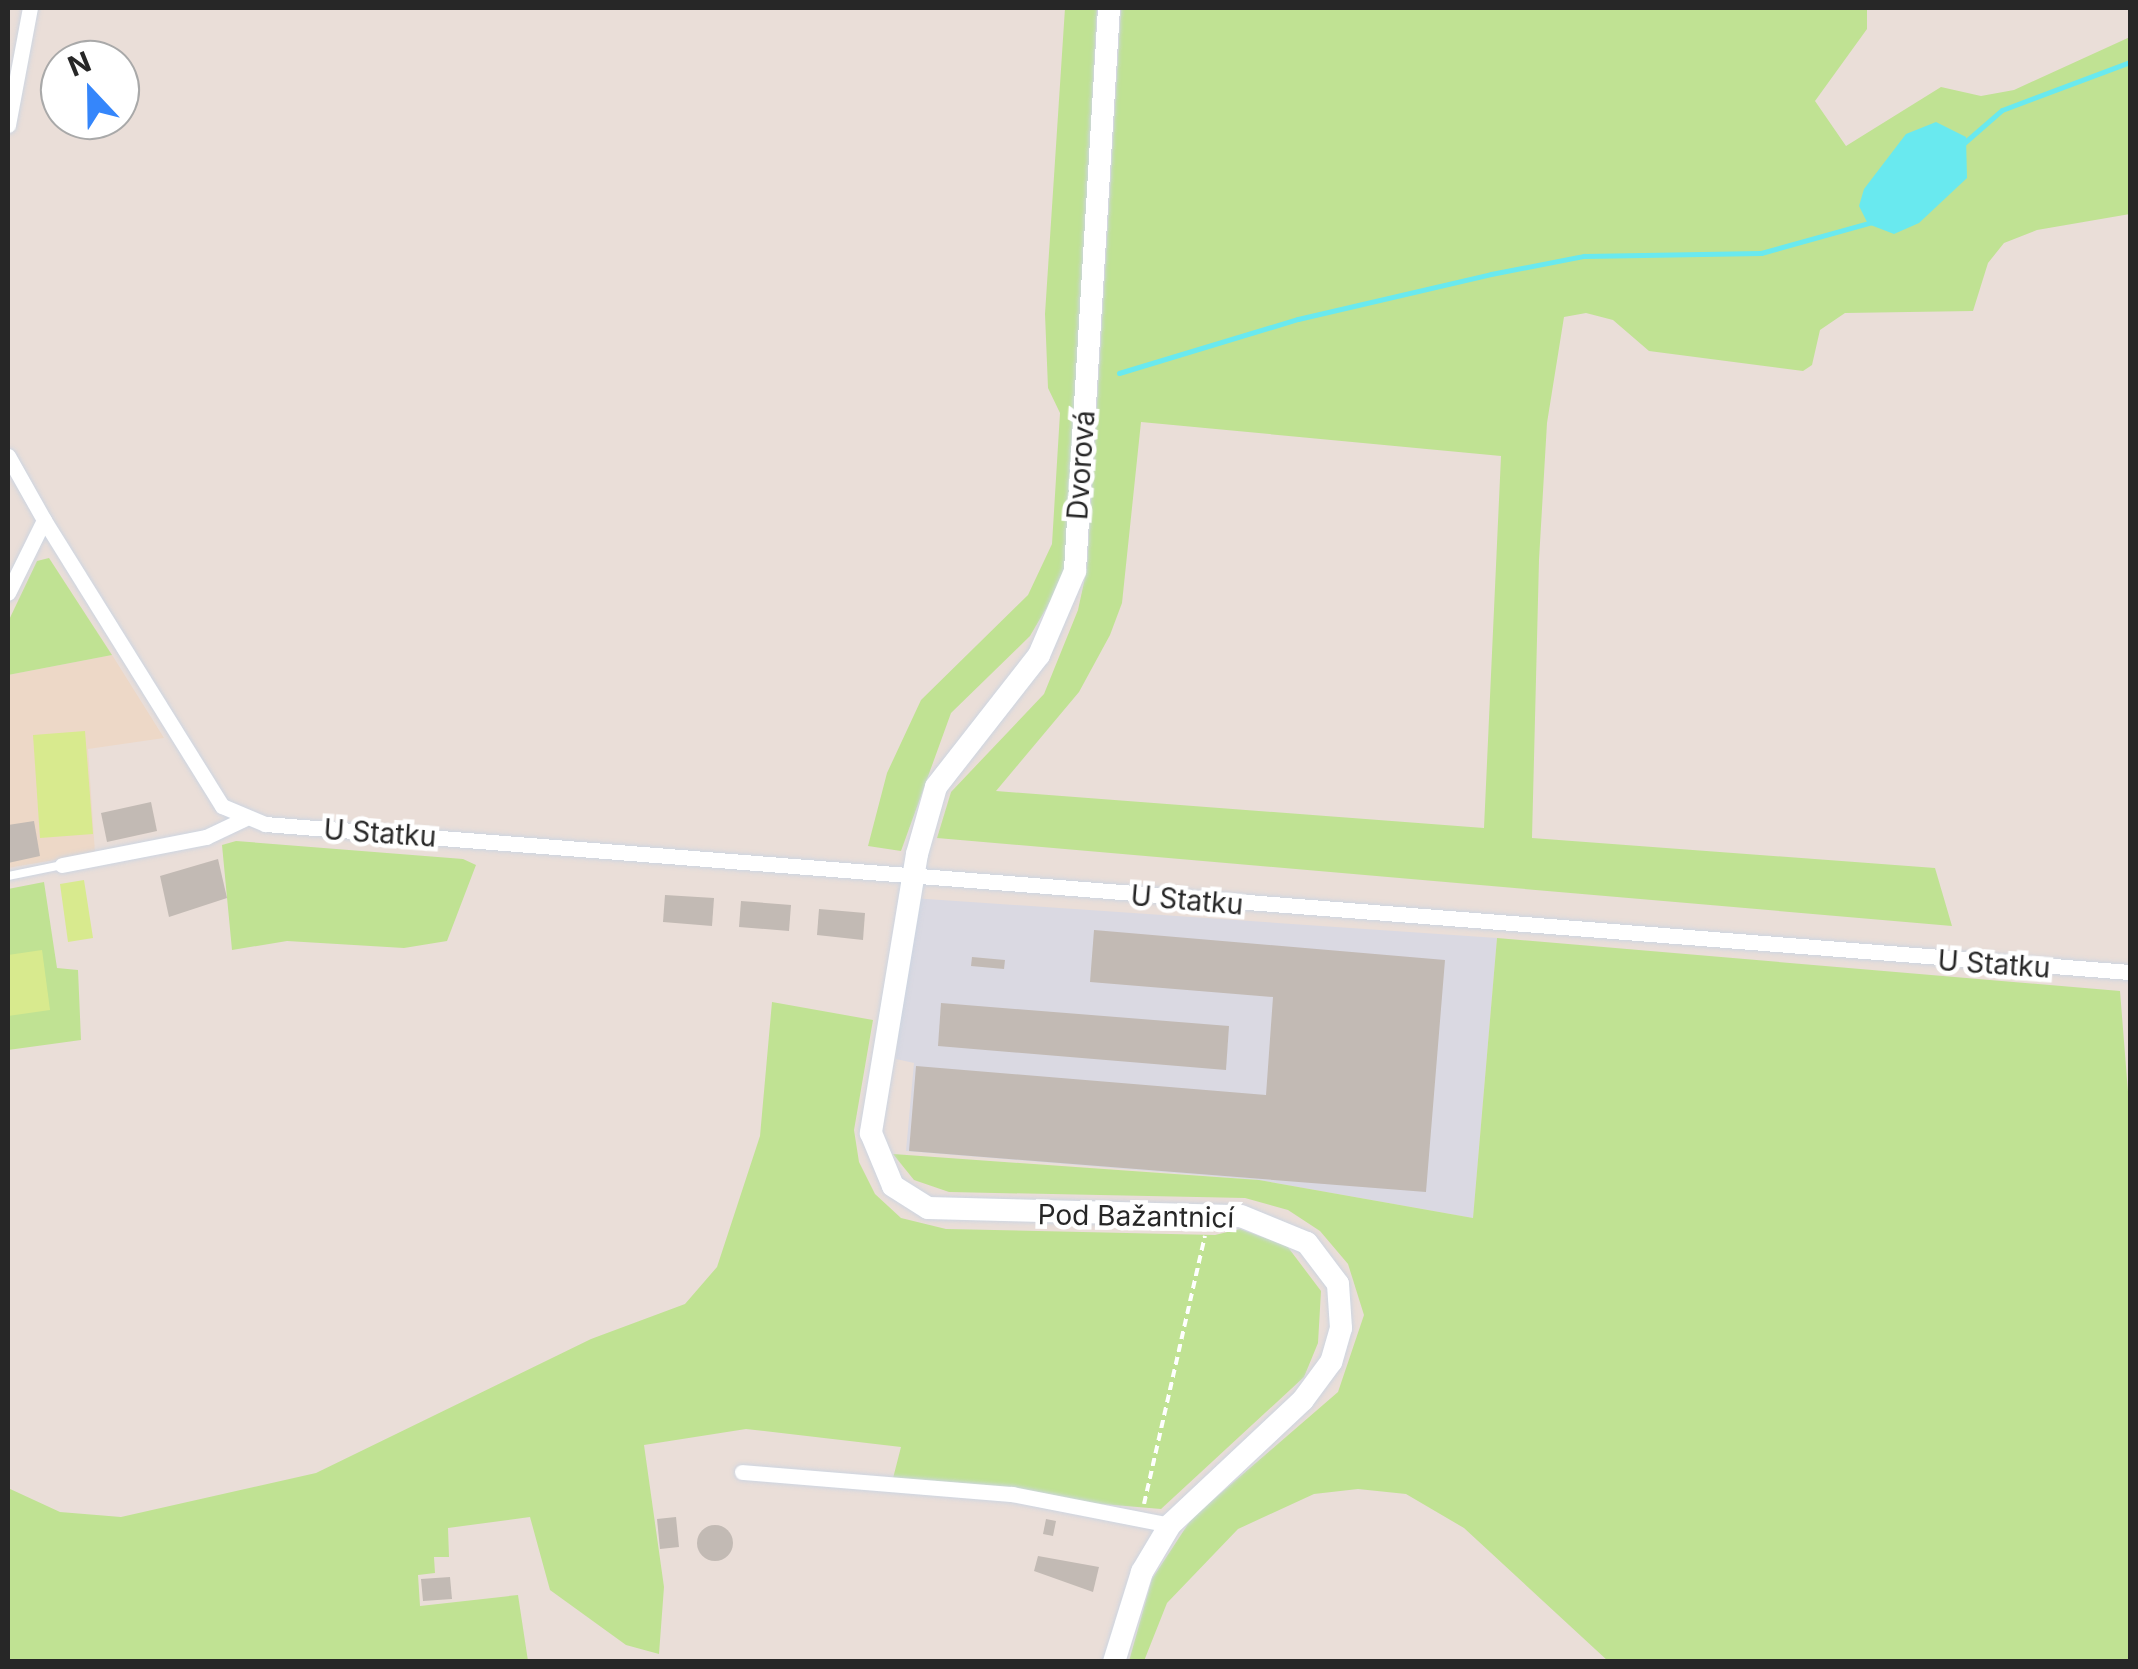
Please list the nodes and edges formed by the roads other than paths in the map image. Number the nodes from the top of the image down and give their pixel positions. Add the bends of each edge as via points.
1 (30, 8) edge
2 (1109, 8) edge
3 (8, 124) edge
4 (8, 456) edge
5 (44, 520) junction
6 (8, 593) edge
7 (244, 819) junction
8 (62, 866) joint
9 (8, 876) edge
10 (913, 877) junction
11 (2130, 972) edge
12 (742, 1472) dead end
13 (1170, 1525) junction
14 (1114, 1662) edge

1 - 3 street
2 - 10 street, Dvorová via 1075,570 1039,654 936,787
4 - 5 street
5 - 6 street
5 - 7 street via 212,791
7 - 8 street, U Statku via 206,836
7 - 10 street, U Statku
8 - 9 lane
10 - 11 street, U Statku
10 - 13 street, Pod Bažantnicí via 872,1116 873,1148 893,1186 916,1203 956,1213 1240,1216 1307,1243 1338,1284 1341,1328 1320,1380
12 - 13 street via 1012,1494
13 - 14 street, Pod Bažantnicí via 1142,1572

